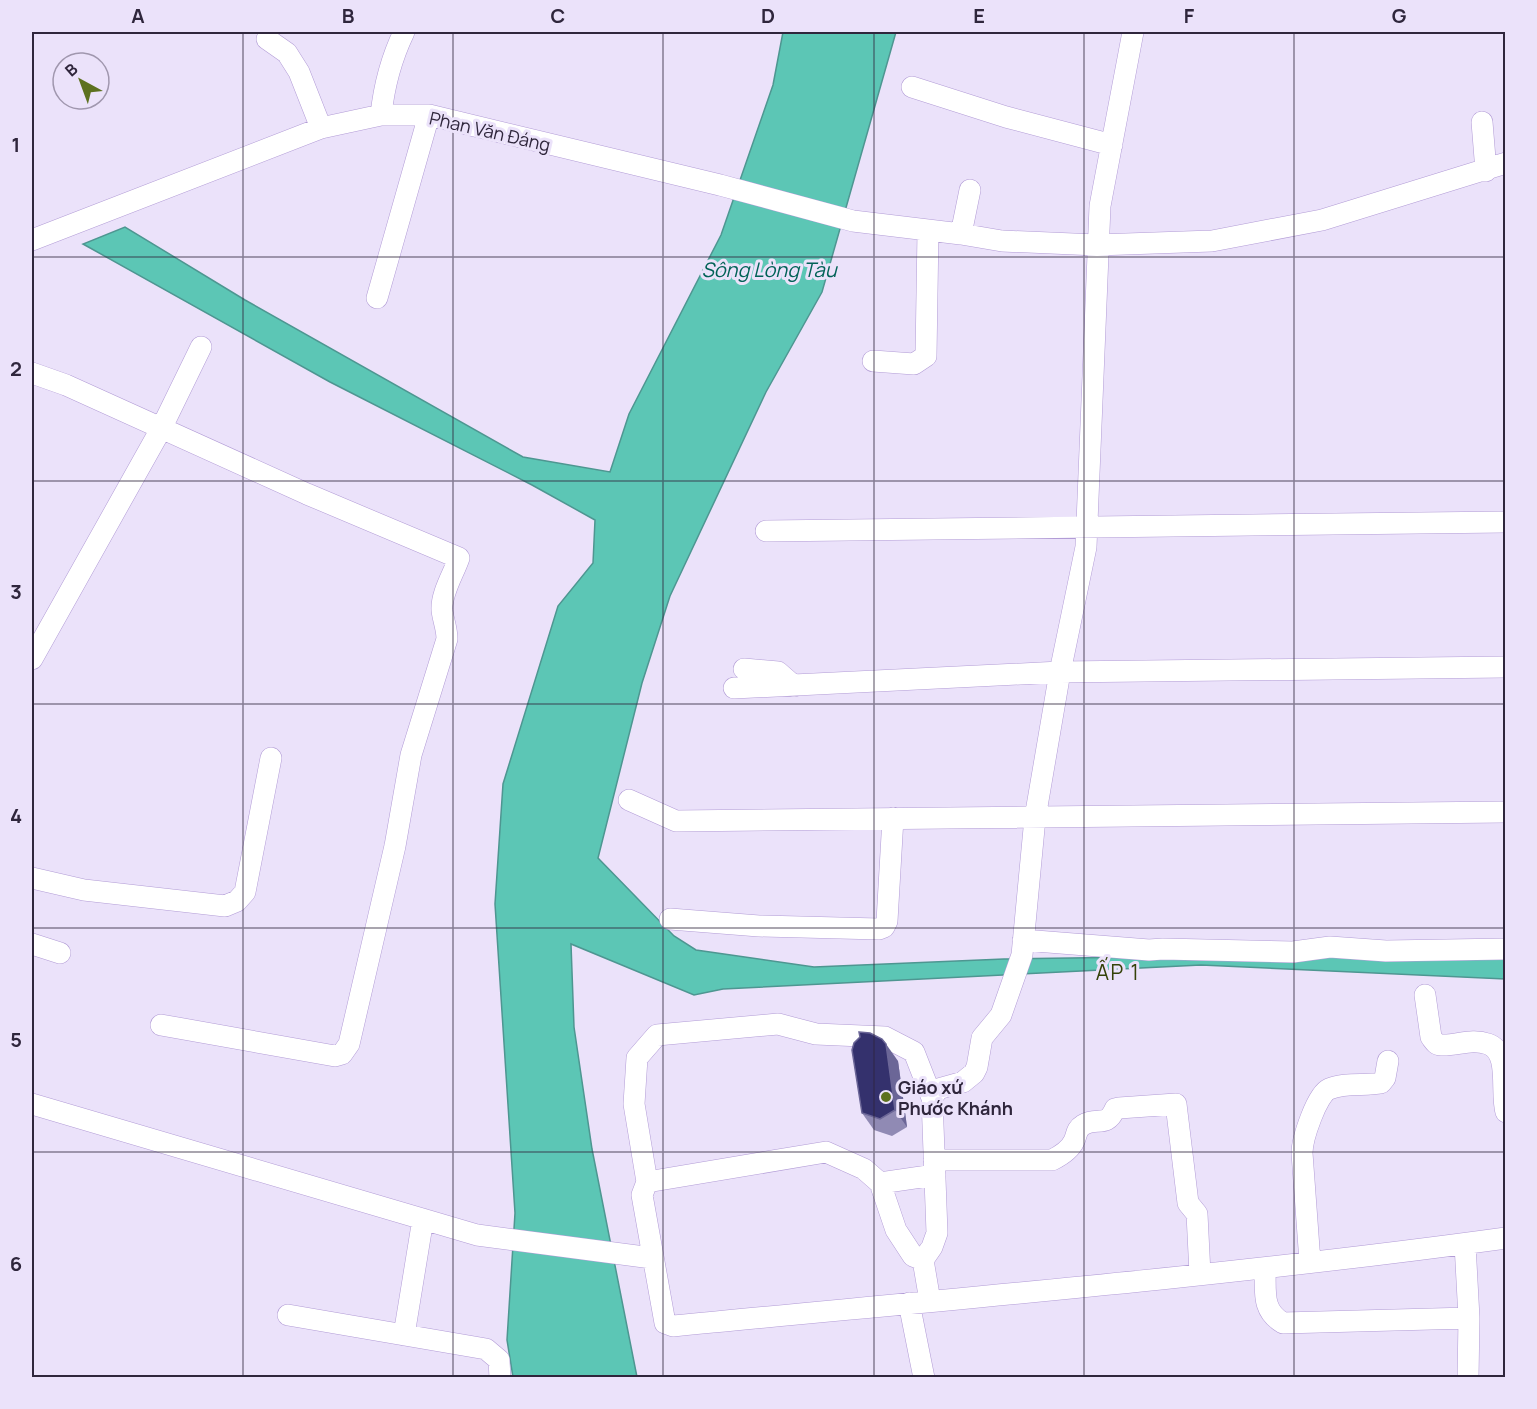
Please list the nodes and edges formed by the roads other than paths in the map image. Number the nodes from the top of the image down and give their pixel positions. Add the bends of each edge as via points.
1 (1133, 32) edge
2 (267, 39) dead end
3 (401, 39) edge
4 (912, 87) dead end
5 (382, 105) junction
6 (429, 115) junction
7 (321, 128) junction
8 (1483, 128) dead end
9 (1112, 145) junction
10 (1492, 164) edge
11 (928, 231) junction
12 (1098, 238) junction
13 (32, 240) edge
14 (377, 298) dead end
15 (201, 347) dead end
16 (873, 361) dead end
17 (32, 373) edge
18 (160, 429) junction
19 (1506, 522) edge
20 (1087, 527) junction
21 (766, 531) dead end
22 (32, 659) edge
23 (1506, 667) edge
24 (744, 669) dead end
25 (1060, 672) junction
26 (794, 686) junction
27 (734, 688) dead end
28 (271, 758) dead end
29 (629, 800) dead end
30 (1506, 812) edge
31 (893, 818) junction
32 (1035, 818) junction
33 (32, 878) edge
34 (670, 919) dead end
35 (32, 944) edge
36 (1022, 947) junction
37 (1506, 949) edge
38 (60, 953) dead end
39 (1425, 995) dead end
40 (161, 1025) dead end
41 (1388, 1061) dead end
42 (932, 1098) junction
43 (32, 1104) edge
44 (1506, 1112) edge
45 (935, 1168) junction
46 (647, 1182) junction
47 (880, 1183) junction
48 (423, 1219) junction
49 (1506, 1238) edge
50 (1465, 1244) junction
51 (652, 1258) junction
52 (923, 1260) junction
53 (1310, 1262) junction
54 (1265, 1268) junction
55 (1200, 1274) junction
56 (930, 1301) junction
57 (909, 1303) junction
58 (288, 1315) dead end
59 (1469, 1318) junction
60 (404, 1335) junction
61 (500, 1377) edge
62 (924, 1377) edge
63 (1474, 1377) edge

1 - 9 street
2 - 7 street via 287,53 299,72
3 - 5 street
4 - 9 street
5 - 6 street, Phan Văn Đáng
5 - 7 street, Phan Văn Đáng
6 - 11 street, Phan Văn Đáng via 853,220
6 - 14 street
7 - 13 street, Phan Văn Đáng
8 - 10 street
9 - 12 street
10 - 12 street, Phan Văn Đáng via 1322,220 1212,241
11 - 12 street, Phan Văn Đáng via 966,211 1002,241
11 - 16 street via 926,356 914,364
12 - 20 street
15 - 18 street
17 - 18 street
18 - 22 street
18 - 40 street via 459,558 442,609 447,639 411,755 395,846 349,1044 335,1056
19 - 20 street
20 - 21 street
20 - 25 street via 1082,571
23 - 25 street
24 - 26 street via 777,672
25 - 26 street
25 - 32 street
26 - 27 street
28 - 33 street via 245,892 237,901 225,906 108,893
29 - 31 street via 676,821
30 - 32 street
31 - 32 street
31 - 34 street via 884,927 759,926
32 - 36 street
35 - 38 street
36 - 37 street
36 - 42 street via 998,1020 982,1038 977,1068 963,1082 938,1089
39 - 44 street via 1434,1043 1488,1044 1499,1054
41 - 53 street via 1381,1083 1328,1089 1309,1124 1302,1153
42 - 45 street
42 - 46 street via 914,1052 885,1037 816,1034 778,1024 657,1035 637,1058 634,1104
43 - 48 street
45 - 47 street
45 - 52 street via 937,1233
45 - 55 street via 1052,1160 1072,1144 1081,1126 1108,1120 1115,1109 1176,1104 1188,1203 1197,1214
46 - 47 street via 826,1152 864,1169
46 - 51 street via 642,1195
47 - 52 street via 896,1230 913,1256
48 - 51 street via 477,1235
48 - 60 street
49 - 50 street
50 - 53 street
50 - 59 street
51 - 57 street via 665,1323 673,1326
52 - 56 street
53 - 54 street
54 - 55 street
54 - 59 street via 1266,1306 1282,1323
55 - 56 street
56 - 57 street
57 - 62 street
58 - 60 street
59 - 63 street
60 - 61 street via 486,1348 499,1360

